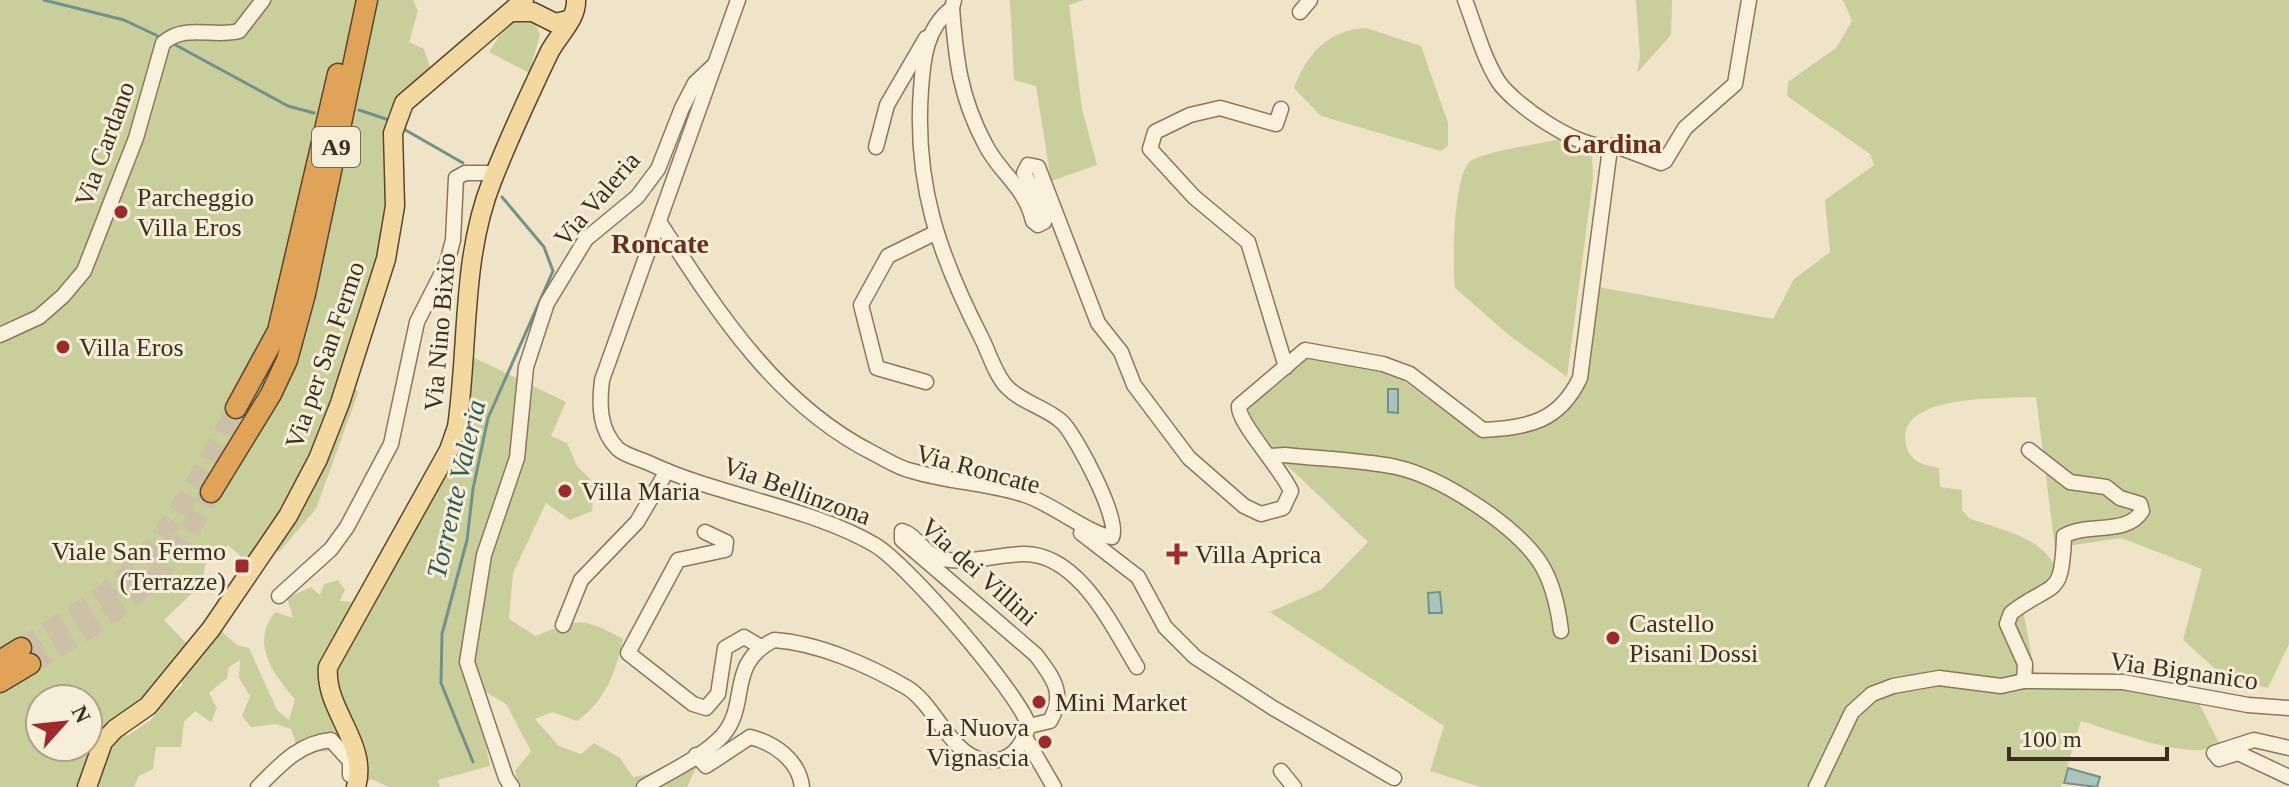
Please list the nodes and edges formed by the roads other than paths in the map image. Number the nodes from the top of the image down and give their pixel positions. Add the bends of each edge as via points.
1 (263, 0) edge
2 (354, 0) edge
3 (367, 0) edge
4 (738, 0) edge
5 (1310, 0) edge
6 (1465, 0) edge
7 (1749, 0) edge
8 (577, 1) edge
9 (953, 4) edge
10 (518, 6) edge
11 (542, 8) edge
12 (1300, 12) dead end
13 (568, 20) junction
14 (931, 31) junction
15 (551, 48) junction
16 (715, 64) junction
17 (1281, 109) dead end
18 (1606, 146) junction
19 (876, 147) dead end
20 (495, 173) junction
21 (660, 223) junction
22 (935, 233) junction
23 (652, 243) junction
24 (689, 268) junction
25 (297, 293) junction
26 (714, 307) junction
27 (0, 335) edge
28 (1286, 367) junction
29 (926, 382) dead end
30 (236, 408) tunnel mouth
31 (2029, 450) dead end
32 (1271, 456) junction
33 (667, 471) junction
34 (211, 492) tunnel mouth
35 (705, 532) dead end
36 (279, 596) dead end
37 (563, 625) dead end
38 (1561, 631) dead end
39 (761, 647) junction
40 (0, 661) edge
41 (1137, 667) dead end
42 (2024, 681) junction
43 (0, 682) edge
44 (2288, 707) edge
45 (1027, 731) junction
46 (2289, 748) edge
47 (696, 755) junction
48 (1281, 771) dead end
49 (2289, 777) edge
50 (1394, 778) dead end
51 (87, 787) edge
52 (258, 787) edge
53 (347, 787) edge
54 (356, 787) edge
55 (512, 787) edge
56 (644, 787) edge
57 (802, 787) edge
58 (1054, 787) edge
59 (1294, 787) edge
60 (1816, 787) edge

1 - 27 street, Via Cardano via 239,31 201,30 167,39 136,138 84,271 39,317
2 - 25 highway, A9
3 - 25 highway, A9
4 - 16 street, Via Bellinzona
5 - 12 street
6 - 18 street via 1507,93 1563,135
7 - 18 street via 1735,84 1685,128 1665,161
8 - 13 main road, Via Nino Bixio
9 - 14 street
9 - 32 street via 960,89 986,147 1026,198 1038,225 1045,214 1024,173 1030,164 1040,169 1098,323 1121,352 1134,385 1189,458 1244,506 1261,514 1283,508 1291,491
10 - 11 main road, Via per San Fermo
10 - 51 main road, Via per San Fermo via 400,110 393,133 395,206 386,259 318,459 288,516 211,629 148,706 103,742
11 - 13 main road, Via per San Fermo via 555,23
11 - 15 main road
13 - 15 main road, Via Nino Bixio
14 - 19 street via 887,105
14 - 22 street via 918,130 922,181
15 - 20 main road, Via Nino Bixio
16 - 21 street, Via Bellinzona
16 - 55 street, Via Valeria via 695,83 658,169 637,197 586,239 547,303 526,367 517,458 484,555 467,662
17 - 28 street via 1276,124 1220,108 1190,115 1155,132 1150,149 1194,197 1248,242
18 - 28 street via 1585,354 1580,378 1562,409 1518,428 1483,430 1410,374 1383,364 1305,350
20 - 36 street via 456,178 453,240 417,322 391,444 331,549
20 - 54 main road, Via Nino Bixio via 471,260 457,427 328,667 330,690 357,754
21 - 23 street, Via Bellinzona
21 - 24 street
22 - 26 street via 957,291 1006,387 1063,423 1111,513 1112,537 1041,500 997,486 910,471 850,441 750,354
22 - 29 street via 888,256 861,305 877,368
23 - 24 street
23 - 33 street, Via Bellinzona via 602,380 599,402 604,426 620,450
24 - 26 street
25 - 30 highway, A9
25 - 34 highway, A9 via 287,360
26 - 50 street, Via Roncate via 724,337 747,364 847,448 910,477 1038,507 1090,538 1138,577 1159,618 1195,657
28 - 32 street via 1239,406 1246,429
31 - 42 street via 2070,482 2106,487 2140,504 2142,511 2128,523 2064,536 2063,574 2049,592 2011,613 2007,624 2025,664
32 - 38 street via 1395,467 1475,505 1538,560 1552,587
33 - 37 street via 637,522 581,580
33 - 45 street, Via Bellinzona via 875,545 904,567 1006,687 1023,709
35 - 39 street via 726,542 725,550 678,560 628,653 693,704 706,708 718,694 725,648 744,637
39 - 45 street via 774,640 798,642 907,688 926,703 962,750 978,760 1004,759
39 - 47 street via 742,672 732,721
40 - 43 highway via 25,656
41 - 45 street, Via dei Villini via 1103,612 1056,561 1027,554 946,560 902,531 902,540 1036,655 1052,676 1059,692 1057,708 1050,721
42 - 44 street, Via Bignanico via 2142,684 2238,704
42 - 60 street, Via Bignanico via 2001,686 1939,678 1872,694 1852,712
45 - 58 street
46 - 49 street via 2254,740 2214,753 2219,759 2244,755
47 - 56 street
47 - 57 street via 706,766 750,737 766,741 796,767
48 - 59 street
52 - 53 street via 291,755 313,742 331,740 350,761

